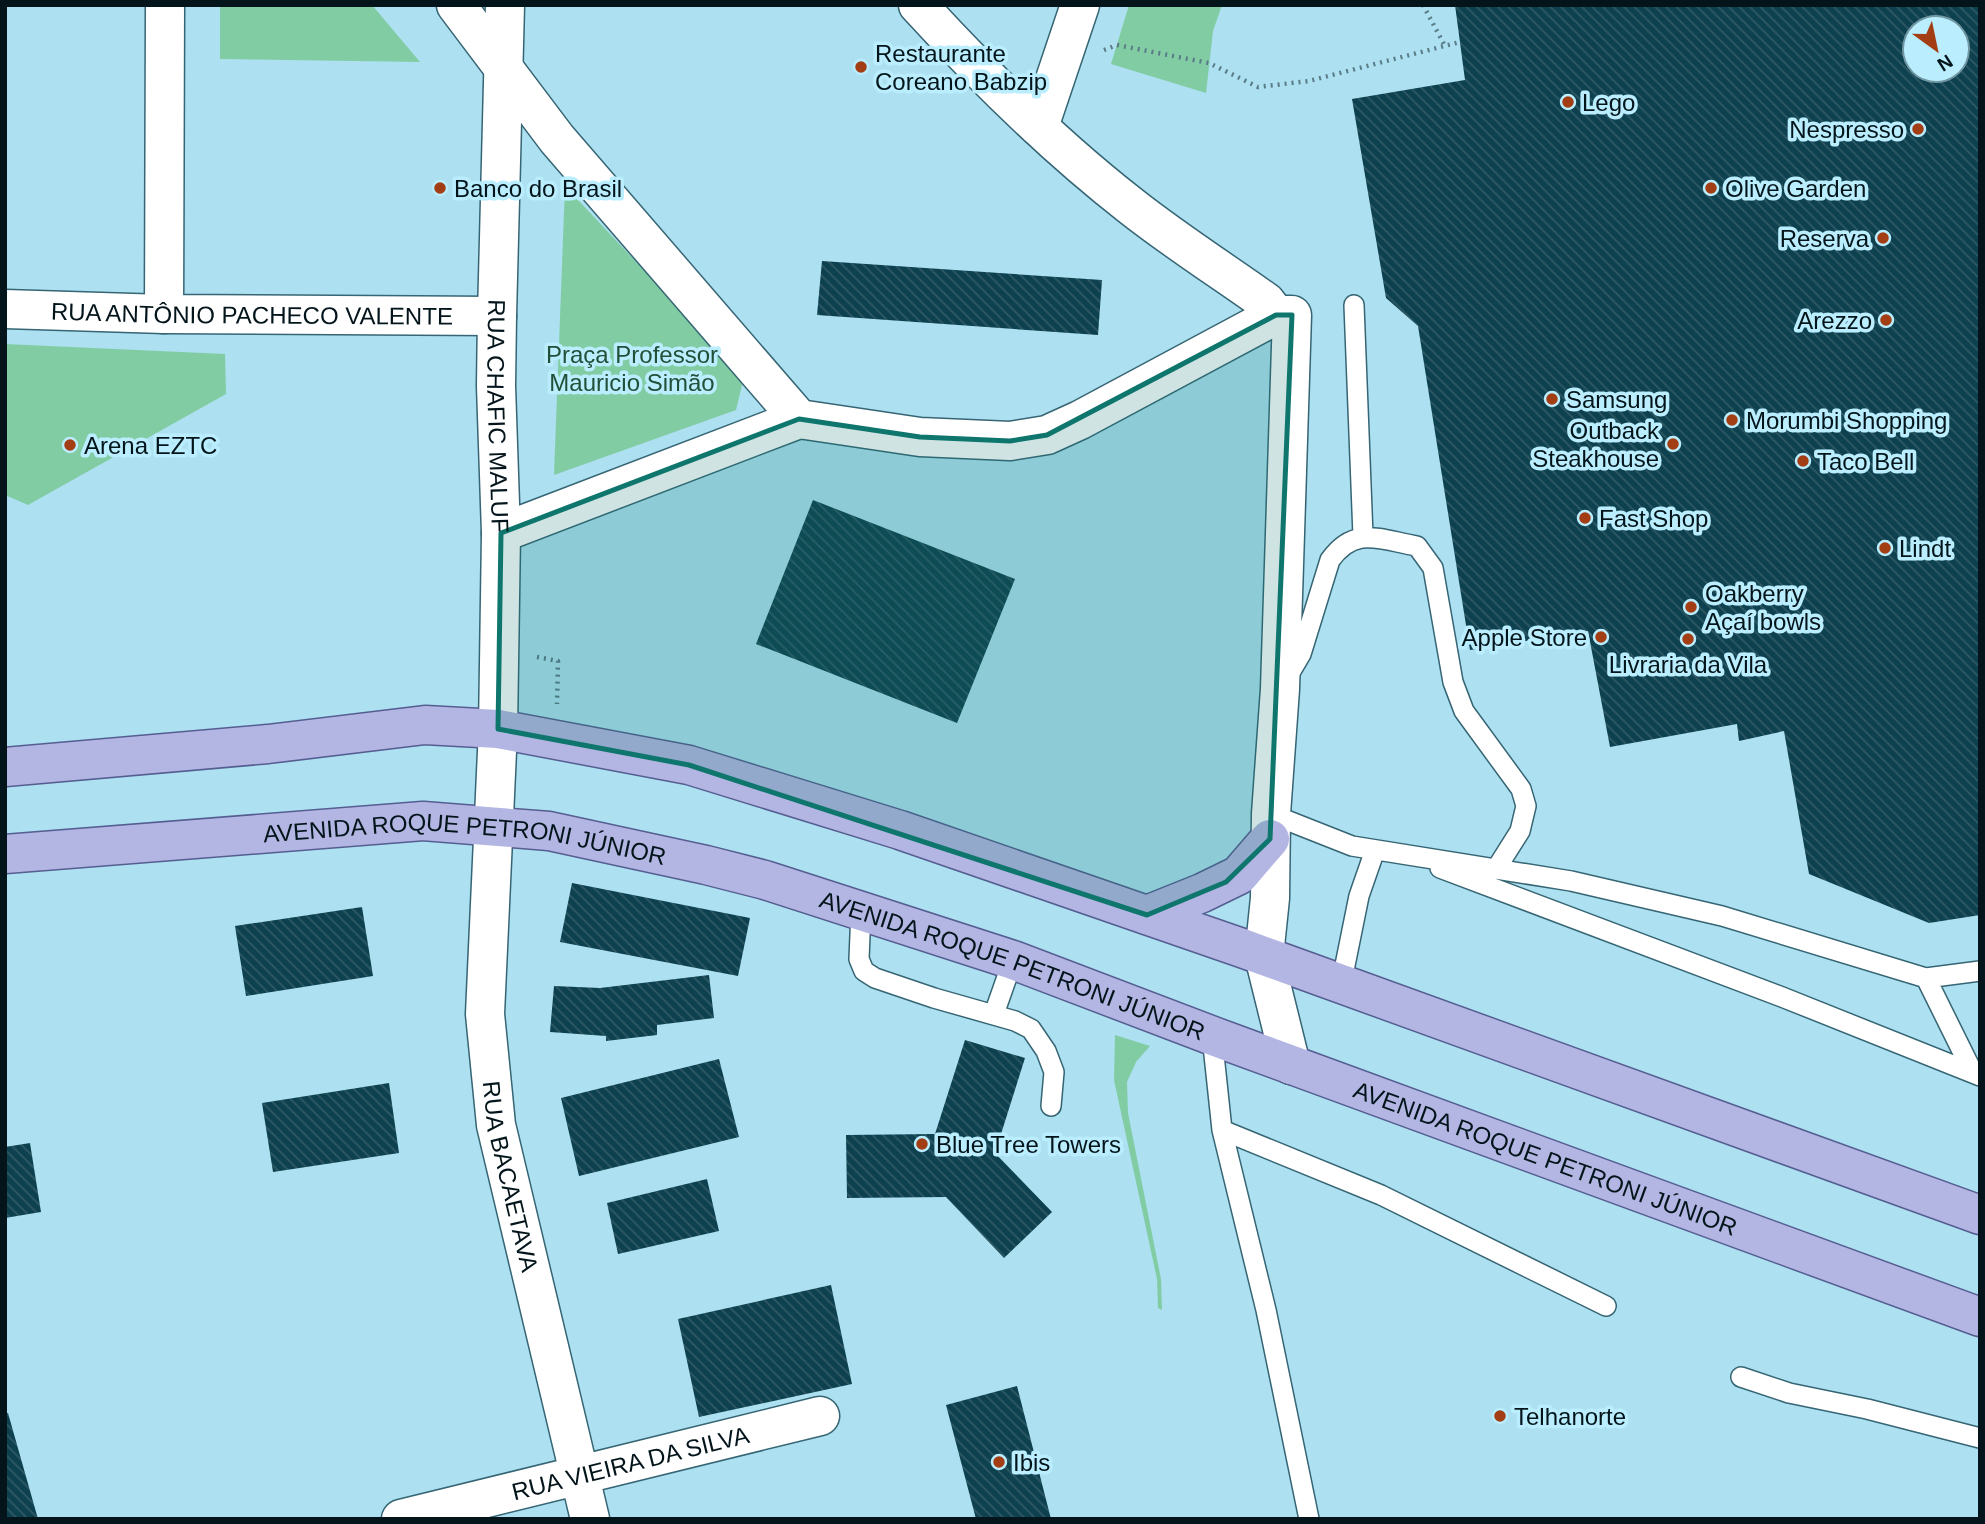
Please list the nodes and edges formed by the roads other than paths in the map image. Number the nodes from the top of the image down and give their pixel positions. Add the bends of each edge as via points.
1 (164, 5) edge
2 (456, 5) edge
3 (505, 5) edge
4 (918, 5) edge
5 (1080, 5) edge
6 (504, 68) junction
7 (1040, 127) junction
8 (1354, 306) dead end
9 (5, 309) edge
10 (164, 313) junction
11 (1284, 315) junction
12 (497, 316) junction
13 (799, 419) junction
14 (501, 533) junction
15 (1363, 536) junction
16 (1280, 689) junction
17 (498, 729) junction
18 (74, 762) junction
19 (5, 767) edge
20 (5, 775) edge
21 (493, 826) junction
22 (1271, 827) junction
23 (1375, 850) junction
24 (5, 853) edge
25 (1403, 854) junction
26 (1496, 869) junction
27 (861, 911) junction
28 (1147, 915) junction
29 (1264, 956) junction
30 (1013, 960) junction
31 (1980, 971) edge
32 (1926, 978) junction
33 (1341, 985) junction
34 (994, 1014) junction
35 (1212, 1036) junction
36 (1291, 1065) junction
37 (1976, 1074) edge
38 (1051, 1106) dead end
39 (1222, 1130) junction
40 (1980, 1215) edge
41 (1606, 1306) dead end
42 (1980, 1317) edge
43 (1741, 1377) dead end
44 (820, 1416) dead end
45 (1980, 1438) edge
46 (580, 1476) junction
47 (401, 1519) edge
48 (590, 1519) edge
49 (1309, 1519) edge

1 - 10 street
2 - 6 street
3 - 6 street, RUA CHAFIC MALUF
4 - 7 street
5 - 7 street
6 - 12 street, RUA CHAFIC MALUF
6 - 13 street via 557,139
7 - 11 street via 1131,206
8 - 15 lane
9 - 10 street, RUA ANTÔNIO PACHECO VALENTE
10 - 12 street, RUA ANTÔNIO PACHECO VALENTE
11 - 13 street via 1046,435 1010,441 920,437
11 - 16 street
12 - 14 street, RUA CHAFIC MALUF
13 - 14 street
14 - 17 street, RUA CHAFIC MALUF
15 - 16 lane via 1339,548 1331,560 1301,654
15 - 26 lane via 1417,546 1433,568 1453,682 1464,711 1521,789 1526,806 1520,831
16 - 22 street
17 - 18 main road via 425,725
17 - 21 street, RUA CHAFIC MALUF
17 - 28 main road via 689,765 900,830
18 - 19 main road
18 - 20 main road
21 - 24 main road, AVENIDA ROQUE PETRONI JÚNIOR via 423,821
21 - 27 main road, AVENIDA ROQUE PETRONI JÚNIOR via 549,831 706,865
21 - 46 street, RUA BACAETAVA via 485,1014 496,1125
22 - 23 lane
22 - 28 main road via 1239,874
22 - 29 street
23 - 25 lane
23 - 33 lane via 1359,896
25 - 26 lane
25 - 37 lane
26 - 32 lane via 1571,881 1722,916
27 - 30 main road, AVENIDA ROQUE PETRONI JÚNIOR
27 - 34 lane via 859,959 864,971 910,990
28 - 29 main road
29 - 33 main road
29 - 36 street
30 - 34 lane
30 - 35 main road, AVENIDA ROQUE PETRONI JÚNIOR
31 - 32 lane
32 - 37 lane
33 - 40 main road
34 - 38 lane via 1031,1029 1046,1051 1054,1072
35 - 36 main road, AVENIDA ROQUE PETRONI JÚNIOR
35 - 39 lane
36 - 42 main road, AVENIDA ROQUE PETRONI JÚNIOR
39 - 41 lane via 1381,1195
39 - 49 lane via 1266,1310
43 - 45 lane via 1789,1393
44 - 46 street, RUA VIEIRA DA SILVA
46 - 47 street, RUA VIEIRA DA SILVA
46 - 48 street, RUA BACAETAVA

